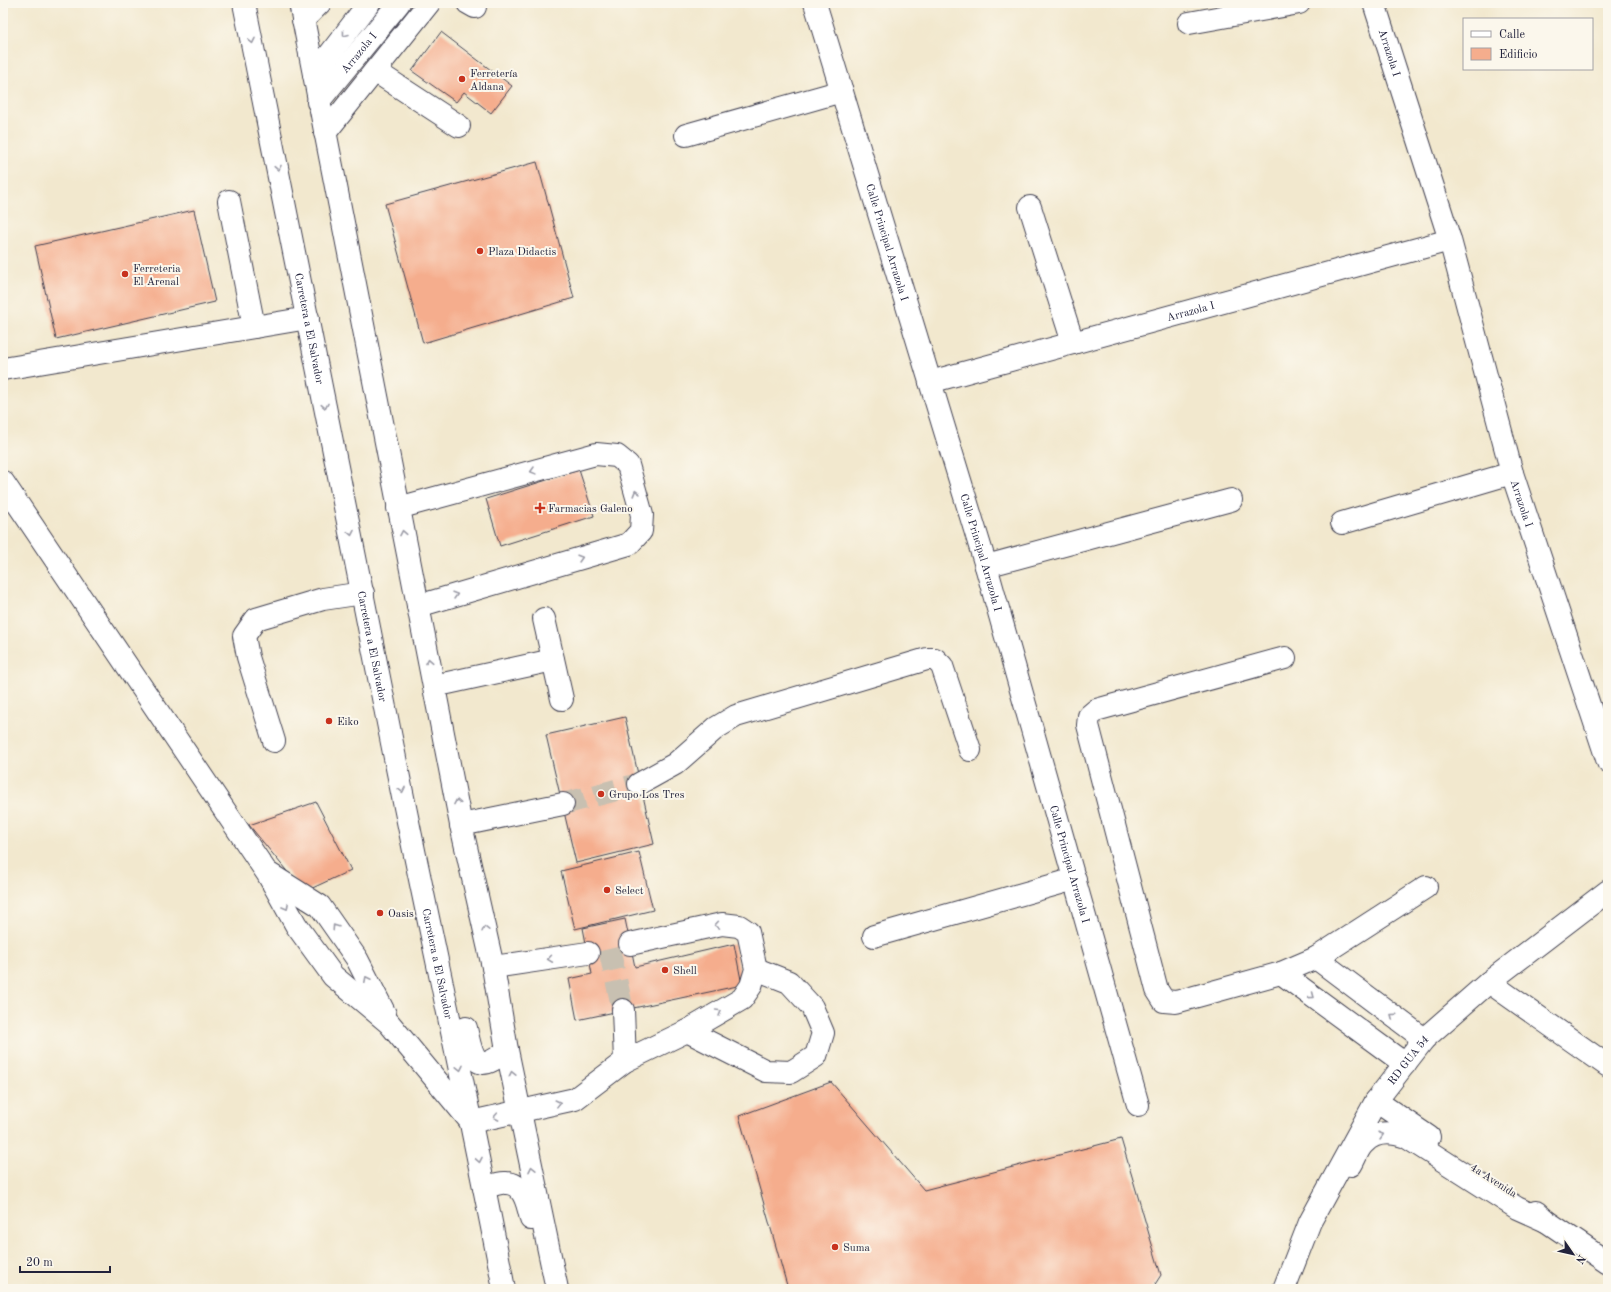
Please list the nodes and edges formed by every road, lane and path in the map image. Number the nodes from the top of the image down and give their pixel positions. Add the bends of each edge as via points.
1 (244, 3) edge
2 (320, 3) edge
3 (369, 3) edge
4 (399, 3) edge
5 (429, 3) edge
6 (815, 3) edge
7 (1299, 3) edge
8 (1374, 3) edge
9 (301, 11) edge
10 (1189, 23) dead end
11 (375, 71) junction
12 (314, 74) junction
13 (842, 91) junction
14 (318, 102) junction
15 (459, 126) dead end
16 (324, 133) junction
17 (686, 135) dead end
18 (229, 201) dead end
19 (1030, 207) dead end
20 (1450, 240) junction
21 (308, 318) junction
22 (254, 327) junction
23 (1073, 343) junction
24 (3, 369) edge
25 (930, 382) junction
26 (1512, 473) junction
27 (3, 482) edge
28 (1231, 500) dead end
29 (398, 508) junction
30 (1342, 523) dead end
31 (986, 566) junction
32 (363, 593) junction
33 (418, 606) junction
34 (544, 619) dead end
35 (1285, 658) dead end
36 (553, 660) junction
37 (434, 686) junction
38 (562, 699) dead end
39 (274, 741) dead end
40 (970, 750) dead end
41 (394, 752) junction
42 (1608, 762) edge
43 (639, 784) tunnel mouth
44 (563, 804) tunnel mouth
45 (461, 825) junction
46 (267, 873) junction
47 (1075, 879) junction
48 (1426, 886) dead end
49 (1608, 891) edge
50 (874, 936) dead end
51 (630, 944) dead end
52 (588, 954) dead end
53 (1316, 958) junction
54 (493, 967) junction
55 (756, 969) junction
56 (1281, 973) junction
57 (1489, 982) junction
58 (623, 1010) tunnel mouth
59 (389, 1023) junction
60 (687, 1031) junction
61 (1424, 1040) junction
62 (507, 1050) junction
63 (625, 1061) junction
64 (1405, 1064) junction
65 (1608, 1066) edge
66 (1376, 1101) junction
67 (1138, 1105) dead end
68 (520, 1112) junction
69 (471, 1122) junction
70 (484, 1188) junction
71 (1546, 1221) junction
72 (1302, 1242) junction
73 (1608, 1263) edge
74 (504, 1289) edge
75 (545, 1289) edge
76 (557, 1289) edge
77 (1284, 1289) edge

1 -> 21 main road, Carretera a El Salvador
2 - 9 main road
3 -> 12 main road
4 - 14 main road, Arrazola I
5 - 11 main road
6 - 13 main road, Calle Principal Arrazola I
7 - 10 main road
8 - 20 main road, Arrazola I
9 - 12 main road
11 - 15 main road
11 - 16 main road
12 - 14 main road
13 - 17 main road
13 - 25 main road, Calle Principal Arrazola I
14 - 16 main road
16 - 29 main road
18 - 22 main road
19 - 23 main road
20 - 23 main road, Arrazola I
20 - 26 main road, Arrazola I
21 - 22 main road
21 -> 32 main road, Carretera a El Salvador
22 - 24 main road
23 - 25 main road, Arrazola I
25 - 31 main road, Calle Principal Arrazola I
26 - 30 main road
26 - 42 main road, Arrazola I
27 - 46 main road
28 - 31 main road
33 -> 29 main road
33 -> 29 main road via 629,544 641,531 642,515 628,465 617,456 596,454
31 - 47 main road, Calle Principal Arrazola I
32 - 39 main road via 323,600 256,619 244,636
32 - 41 main road, Carretera a El Salvador
37 -> 33 main road
34 - 36 main road
35 - 56 main road via 1096,710 1089,716 1088,725 1158,990 1164,1001 1176,1002
36 - 37 main road
36 - 38 main road
45 -> 37 main road
40 - 43 main road via 942,666 935,659 927,659 736,716 716,728 675,764
41 - 62 main road via 407,762 415,779 471,1052 475,1060 486,1064
41 -> 69 main road, Carretera a El Salvador
44 - 45 main road
54 -> 45 main road
46 -> 59 main road via 296,925 333,976
59 -> 46 main road via 357,959 320,906
47 - 50 main road
47 - 67 main road, Calle Principal Arrazola I
48 - 53 main road
49 - 57 main road, RD GUA 54
55 -> 51 main road via 748,932 739,926 722,924
52 -> 54 main road
53 - 56 main road
61 -> 53 main road
54 - 62 main road
60 -> 55 main road via 742,999 751,986
55 - 60 main road via 789,982 812,1007 823,1033 816,1056 791,1072 766,1071
56 -> 64 main road
57 - 61 main road, RD GUA 54
57 - 65 main road
58 - 63 main road
59 - 69 main road
60 - 63 main road
61 - 64 main road, RD GUA 54
68 -> 62 main road
68 -> 63 main road via 575,1098
64 - 66 main road, RD GUA 54
66 - 71 main road, 4a Avenida via 1524,1199
66 - 72 main road, RD GUA 54 via 1310,1222
68 -> 69 main road
76 -> 68 main road
69 -> 70 main road, Carretera a El Salvador
70 - 74 main road, Carretera a El Salvador
70 - 75 main road via 506,1182 518,1187 528,1201
72 -> 71 main road via 1318,1223 1364,1143 1384,1133 1406,1137 1517,1208
71 - 73 main road, 4a Avenida
72 - 77 main road, RD GUA 54

